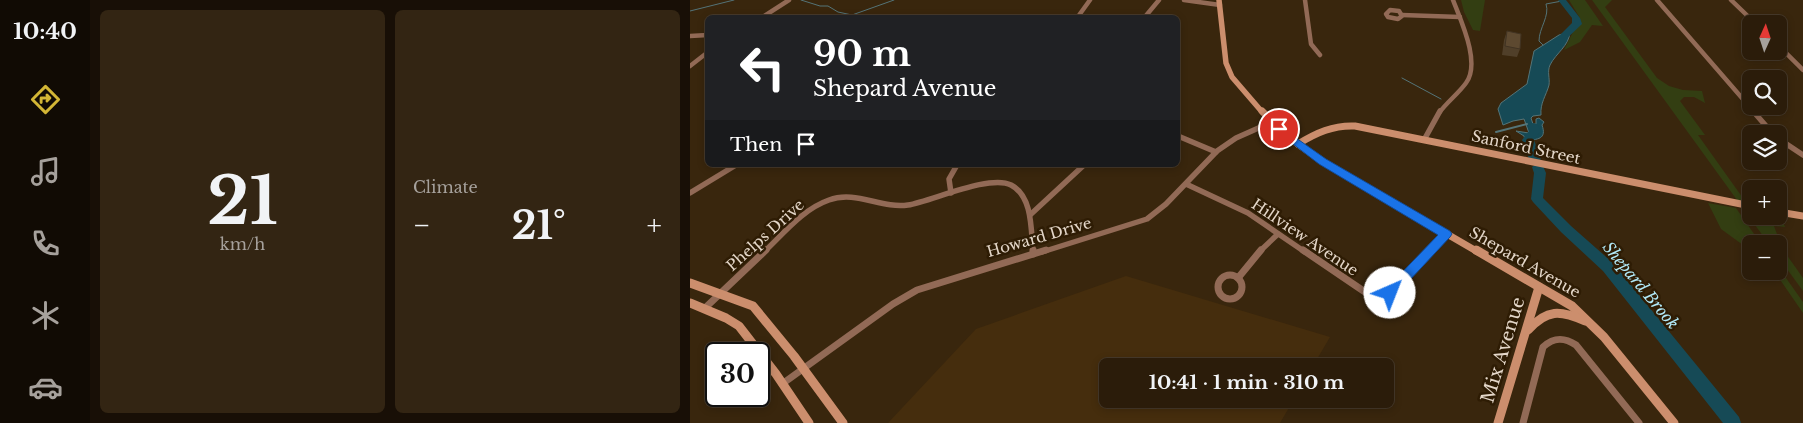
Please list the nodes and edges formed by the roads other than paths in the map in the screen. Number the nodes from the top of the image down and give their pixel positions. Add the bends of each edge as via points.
1 (789, 0) edge
2 (1090, 0) edge
3 (1159, 0) edge
4 (1184, 0) edge
5 (1305, 0) edge
6 (1453, 0) edge
7 (1656, 0) edge
8 (1731, 0) edge
9 (1220, 2) edge
10 (766, 15) edge
11 (1079, 15) edge
12 (1146, 15) edge
13 (1402, 15) dead end
14 (1747, 15) edge
15 (1460, 17) junction
16 (705, 35) edge
17 (690, 36) edge
18 (705, 54) edge
19 (1320, 54) dead end
20 (1788, 55) edge
21 (690, 66) edge
22 (1803, 70) edge
23 (1272, 122) junction
24 (1765, 125) edge
25 (1180, 137) edge
26 (1424, 140) junction
27 (1298, 144) junction
28 (1787, 144) edge
29 (1216, 152) junction
30 (1803, 155) edge
31 (733, 167) edge
32 (956, 167) edge
33 (1082, 167) edge
34 (1186, 184) junction
35 (690, 193) edge
36 (952, 193) junction
37 (1742, 204) edge
38 (1787, 213) edge
39 (1030, 215) junction
40 (1803, 216) edge
41 (1278, 234) junction
42 (1446, 234) junction
43 (1033, 254) junction
44 (1238, 278) junction
45 (690, 283) edge
46 (1539, 287) junction
47 (720, 293) junction
48 (690, 303) edge
49 (705, 308) junction
50 (1592, 324) junction
51 (1524, 334) junction
52 (804, 368) junction
53 (782, 384) junction
54 (809, 423) edge
55 (843, 423) edge
56 (1498, 423) edge
57 (1523, 423) edge
58 (1639, 423) edge
59 (1674, 423) edge

1 - 10 street
2 - 11 street
3 - 12 street
4 - 9 street
5 - 19 street via 1311,44
6 - 15 street
7 - 24 street
8 - 14 street
9 - 23 street, Shepard Avenue via 1229,70 1238,86
13 - 15 street
15 - 26 street via 1468,39 1469,78 1440,111
16 - 17 street
18 - 21 street
20 - 22 street
23 - 27 street, Shepard Avenue
23 - 29 street, Howard Drive
25 - 29 street
26 - 27 street, Sanford Street via 1340,126 1325,129
26 - 37 street, Sanford Street
27 - 42 street, Shepard Avenue
28 - 30 street
29 - 34 street, Howard Drive
31 - 35 street
32 - 36 street via 949,178
33 - 39 street
34 - 41 street, Hillview Avenue via 1248,213
34 - 43 street, Howard Drive via 1166,206 1147,219
36 - 39 street, Phelps Drive via 992,183 1009,184 1018,191
36 - 47 street, Phelps Drive via 899,206 854,196 840,196 821,202 806,212
38 - 40 street
39 - 43 street, Phelps Drive
41 - 42 street, Hillview Avenue via 1365,292 1378,297 1390,293
41 - 44 street
42 - 46 street, Shepard Avenue
43 - 52 street, Howard Drive via 917,290
44 - 44 street via 1222,278 1216,285 1218,294 1227,298 1241,294 1244,285
45 - 47 street
46 - 50 street, Shepard Avenue via 1572,306
46 - 51 street, Mix Avenue
47 - 49 street, Phelps Drive
47 - 52 street via 753,306
48 - 49 street
49 - 53 street via 739,326
50 - 51 street via 1552,312 1543,314
50 - 59 street, Shepard Avenue
51 - 56 street, Mix Avenue
52 - 53 street, Howard Drive
52 - 55 street
53 - 54 street
57 - 58 street via 1543,347 1552,339 1560,338 1576,345

